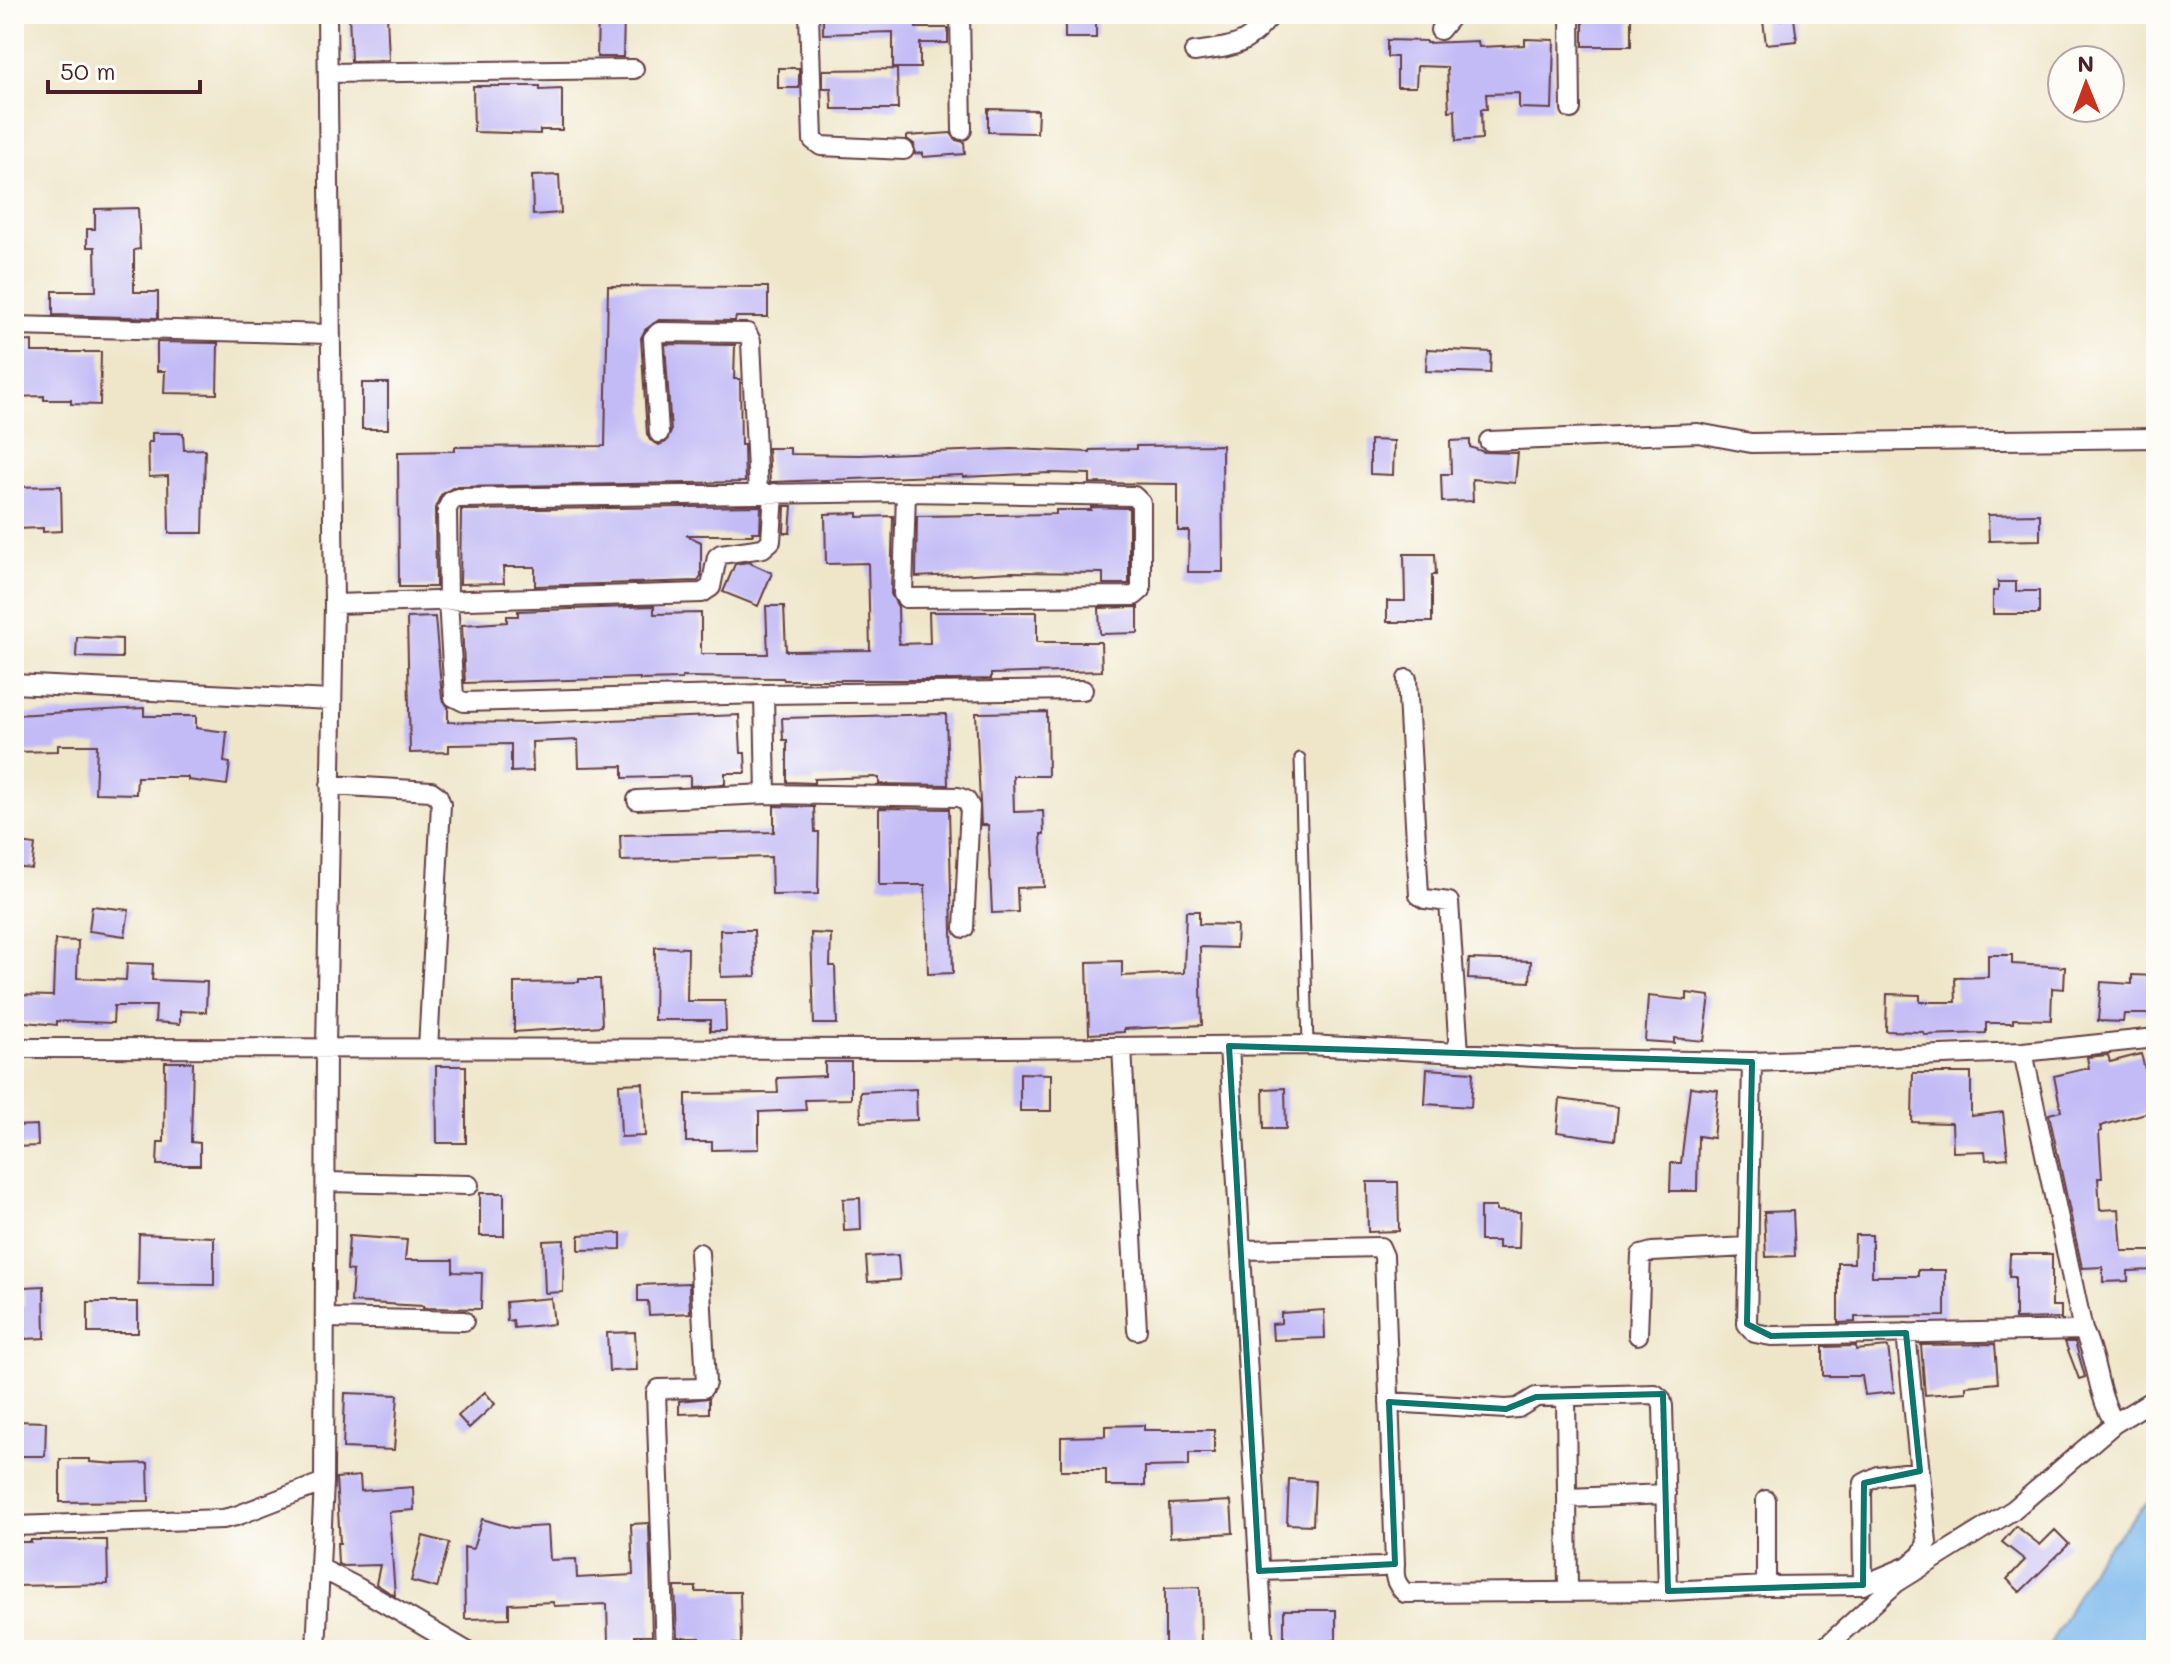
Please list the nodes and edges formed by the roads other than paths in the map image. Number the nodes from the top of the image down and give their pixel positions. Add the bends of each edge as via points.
1 (327, 14) edge
2 (809, 14) edge
3 (960, 14) edge
4 (1272, 14) edge
5 (1453, 14) edge
6 (1570, 14) edge
7 (1440, 30) dead end
8 (1194, 52) dead end
9 (634, 69) dead end
10 (328, 73) junction
11 (1571, 109) dead end
12 (962, 130) dead end
13 (904, 150) dead end
14 (14, 326) edge
15 (330, 334) junction
16 (659, 433) dead end
17 (2156, 438) edge
18 (1489, 441) dead end
19 (906, 492) junction
20 (766, 493) junction
21 (448, 601) junction
22 (334, 604) junction
23 (1407, 679) dead end
24 (14, 684) edge
25 (1083, 690) dead end
26 (764, 694) junction
27 (331, 700) junction
28 (1300, 758) dead end
29 (330, 785) junction
30 (766, 794) junction
31 (637, 800) dead end
32 (964, 928) dead end
33 (2156, 1038) edge
34 (1308, 1045) junction
35 (1229, 1046) junction
36 (1122, 1047) junction
37 (14, 1048) edge
38 (326, 1048) junction
39 (428, 1049) junction
40 (2023, 1052) junction
41 (1459, 1053) junction
42 (1752, 1062) junction
43 (326, 1182) junction
44 (469, 1185) dead end
45 (1747, 1247) junction
46 (1241, 1250) junction
47 (699, 1253) dead end
48 (325, 1318) junction
49 (464, 1321) dead end
50 (1137, 1330) dead end
51 (2083, 1330) junction
52 (1906, 1333) junction
53 (1638, 1335) dead end
54 (1566, 1397) junction
55 (2156, 1398) edge
56 (1389, 1402) junction
57 (2115, 1423) junction
58 (1920, 1471) junction
59 (324, 1482) junction
60 (1666, 1494) junction
61 (1568, 1498) junction
62 (1766, 1500) dead end
63 (14, 1526) edge
64 (1395, 1564) junction
65 (320, 1568) junction
66 (1259, 1571) junction
67 (1863, 1585) junction
68 (1766, 1586) junction
69 (1568, 1591) junction
70 (1668, 1591) junction
71 (316, 1650) edge
72 (465, 1650) edge
73 (665, 1650) edge
74 (1264, 1650) edge
75 (1822, 1650) edge

1 - 10 street
2 - 13 street via 813,140 821,146
3 - 12 street
4 - 8 street via 1244,43
5 - 7 street
6 - 11 street
9 - 10 street
10 - 15 street
14 - 15 street
15 - 22 street
16 - 20 street via 652,343 656,334 747,333
17 - 18 street via 1751,443 1698,433
19 - 19 street via 906,598 1134,596 1141,590 1141,503 1134,496
19 - 20 street
20 - 21 street via 771,541 763,548 717,557 711,587 702,593
20 - 21 street via 458,498 447,509
21 - 22 street
21 - 26 street via 454,697 459,701
22 - 27 street
23 - 41 street via 1419,895 1449,902
24 - 27 street
25 - 26 street
26 - 30 street
27 - 29 street
28 - 34 lane
29 - 38 street
29 - 39 street via 431,791 441,804
30 - 31 street
30 - 32 street via 966,800 970,807
33 - 40 street
34 - 35 street
34 - 41 street
35 - 36 street
35 - 46 street
36 - 39 street
36 - 50 street
37 - 38 street
38 - 39 street
38 - 43 street
40 - 42 street
40 - 51 street
41 - 42 street
42 - 45 street
43 - 44 street
43 - 48 street
45 - 52 street via 1747,1324 1755,1333
45 - 53 street via 1641,1255
46 - 56 street via 1380,1247
46 - 66 street
47 - 73 street via 705,1386 656,1390
48 - 49 street
48 - 59 street
51 - 52 street
51 - 57 street via 2095,1356 2102,1399
52 - 58 street
54 - 56 street via 1536,1397 1506,1409
54 - 60 street via 1655,1394 1661,1399
54 - 61 street
55 - 57 street
56 - 64 street
57 - 75 street via 2013,1510 1896,1583
58 - 67 street via 1927,1543 1921,1555
58 - 67 street via 1864,1483
59 - 63 street via 223,1519
59 - 65 street
60 - 61 street
60 - 70 street
61 - 69 street
62 - 68 street
64 - 66 street
64 - 69 street via 1397,1585 1405,1593
65 - 71 street
65 - 72 street
66 - 74 street
67 - 68 street
68 - 70 street
69 - 70 street

